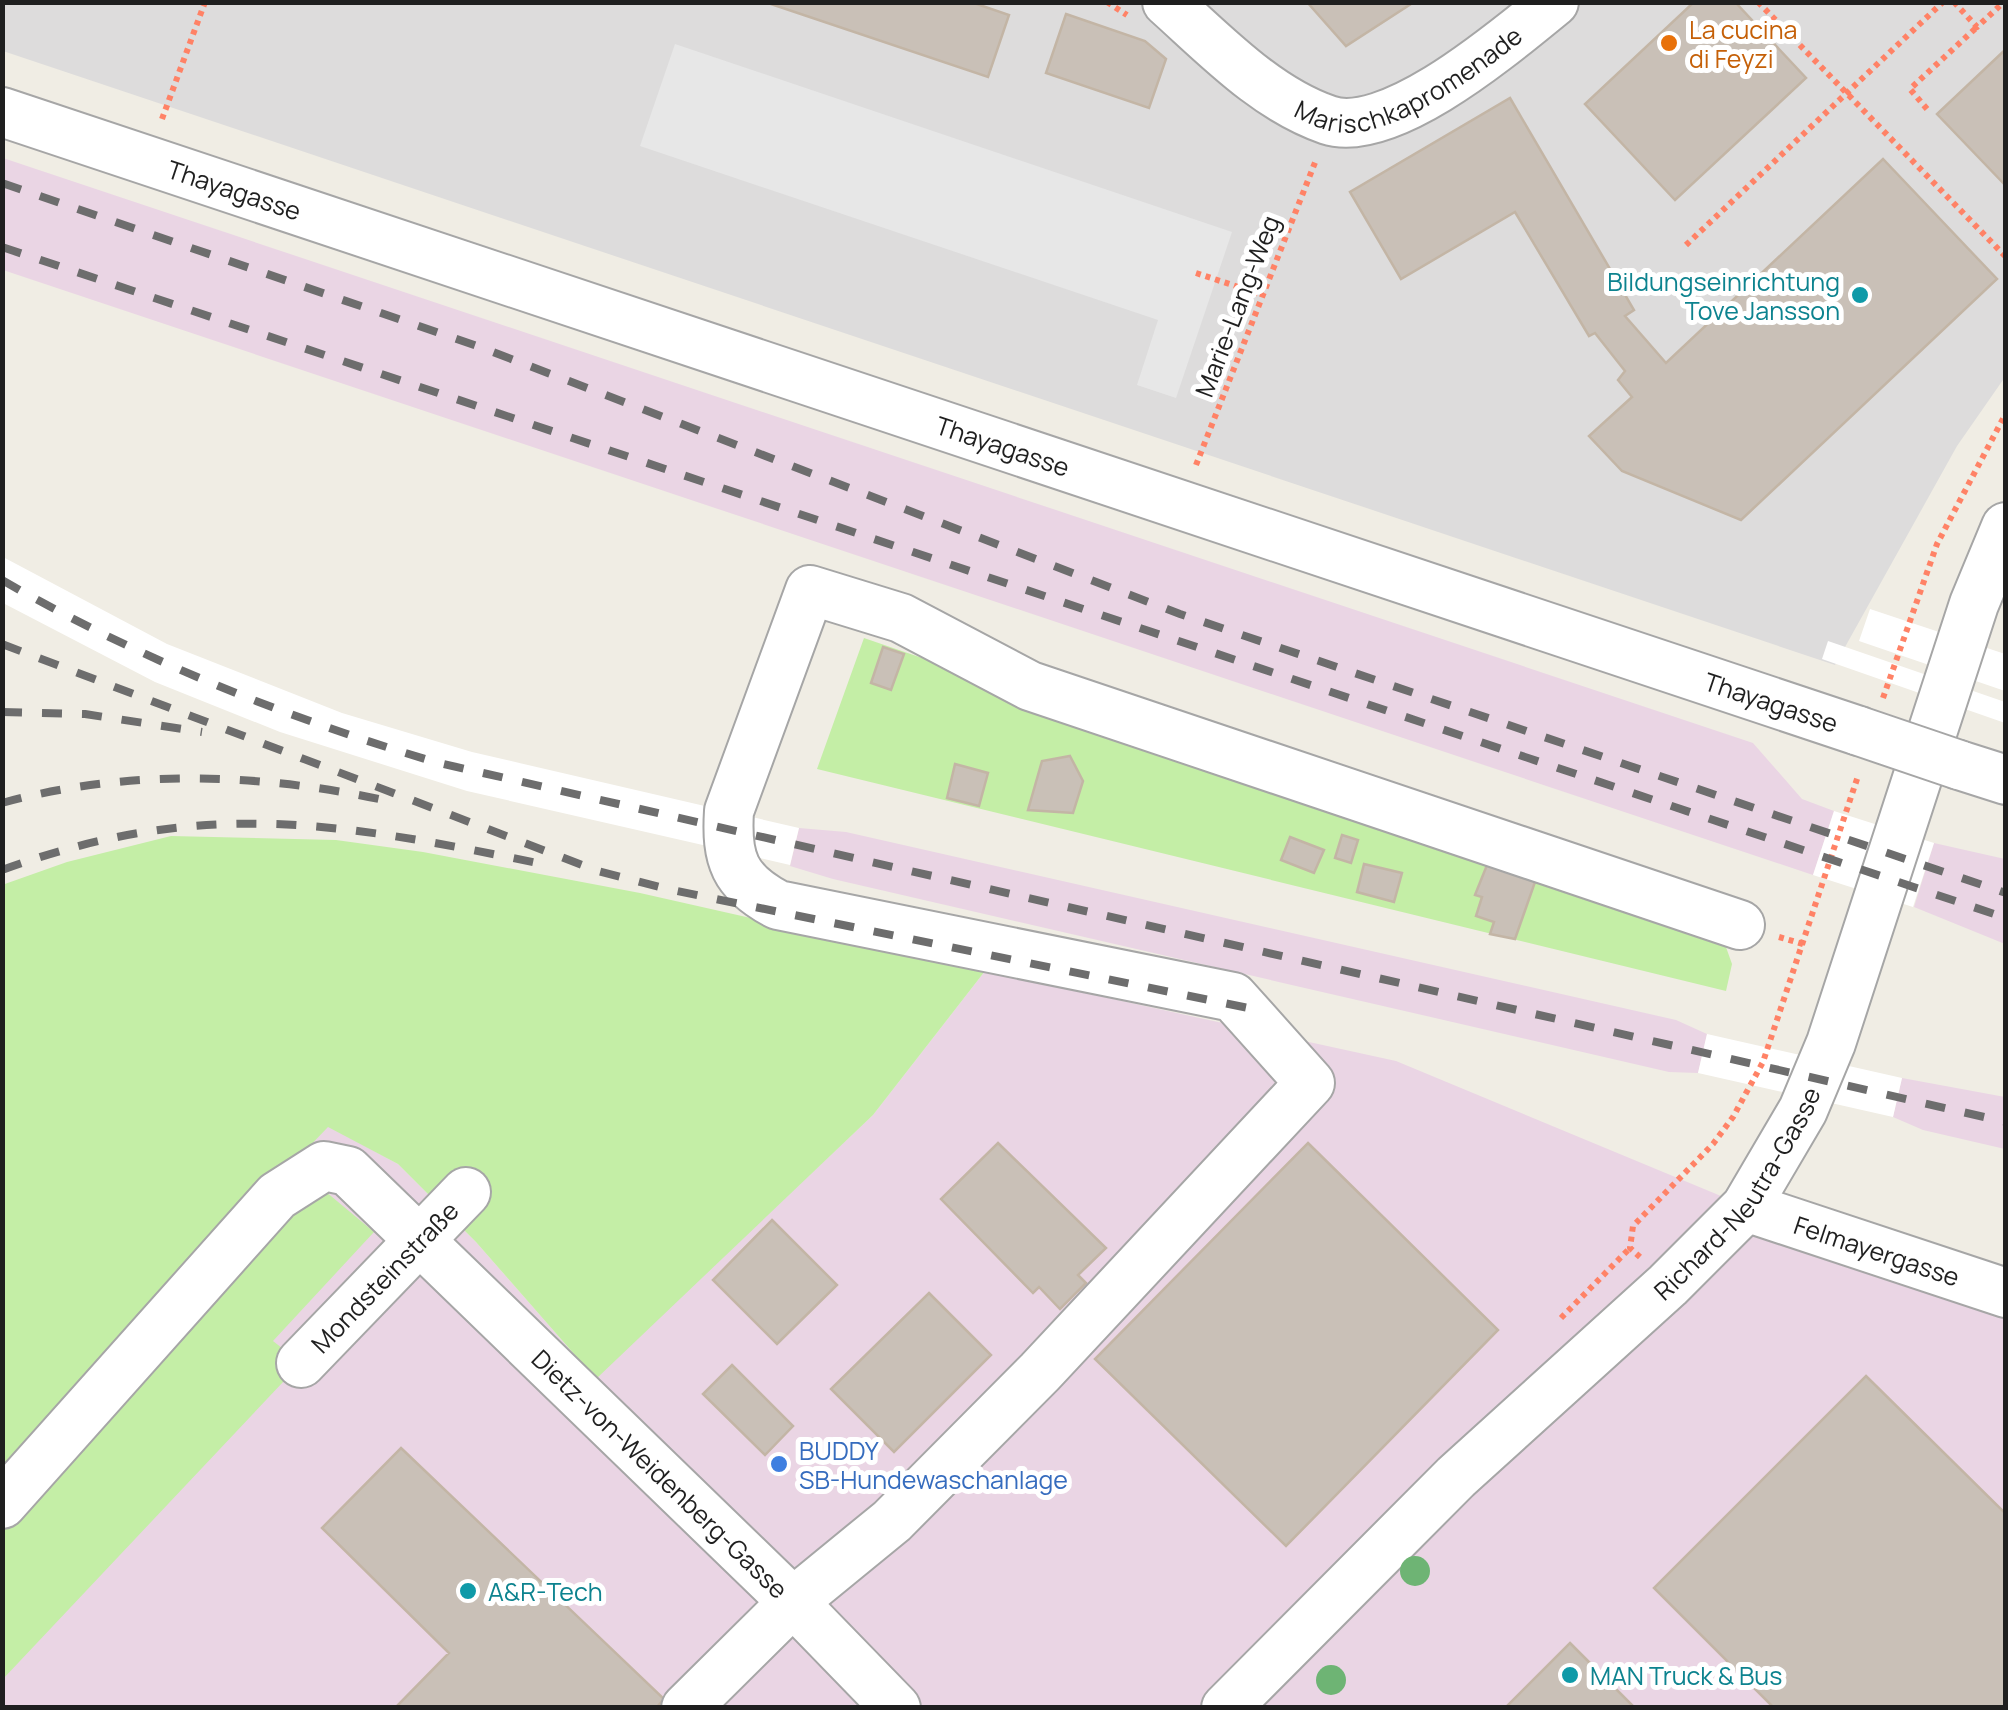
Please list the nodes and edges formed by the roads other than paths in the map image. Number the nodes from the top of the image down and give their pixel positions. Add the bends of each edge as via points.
1 (1168, 2) edge
2 (1554, 2) edge
3 (2, 112) edge
4 (2006, 527) edge
5 (2006, 780) edge
6 (1740, 924) dead end
7 (466, 1192) dead end
8 (1746, 1207) junction
9 (419, 1243) junction
10 (2006, 1293) edge
11 (301, 1363) dead end
12 (2, 1504) edge
13 (793, 1602) junction
14 (686, 1708) edge
15 (896, 1708) edge
16 (1226, 1708) edge

1 - 2 street, Marischkapromenade via 1252,77 1331,122 1390,116
3 - 5 street, Thayagasse, bridge
4 - 8 street, Richard-Neutra-Gasse via 1974,604 1832,1044 1803,1110
6 - 13 street via 1030,686 901,618 810,590 728,811 727,850 757,894 778,905 1233,997 1310,1082 919,1494
7 - 9 street, Mondsteinstraße
8 - 10 street, Felmayergasse
8 - 16 street, Richard-Neutra-Gasse via 1456,1477
9 - 11 street, Mondsteinstraße
9 - 12 street, Dietz-von-Weidenberg-Gasse via 348,1171 324,1166 276,1196
9 - 13 street, Dietz-von-Weidenberg-Gasse
13 - 14 street
13 - 15 street, Dietz-von-Weidenberg-Gasse

